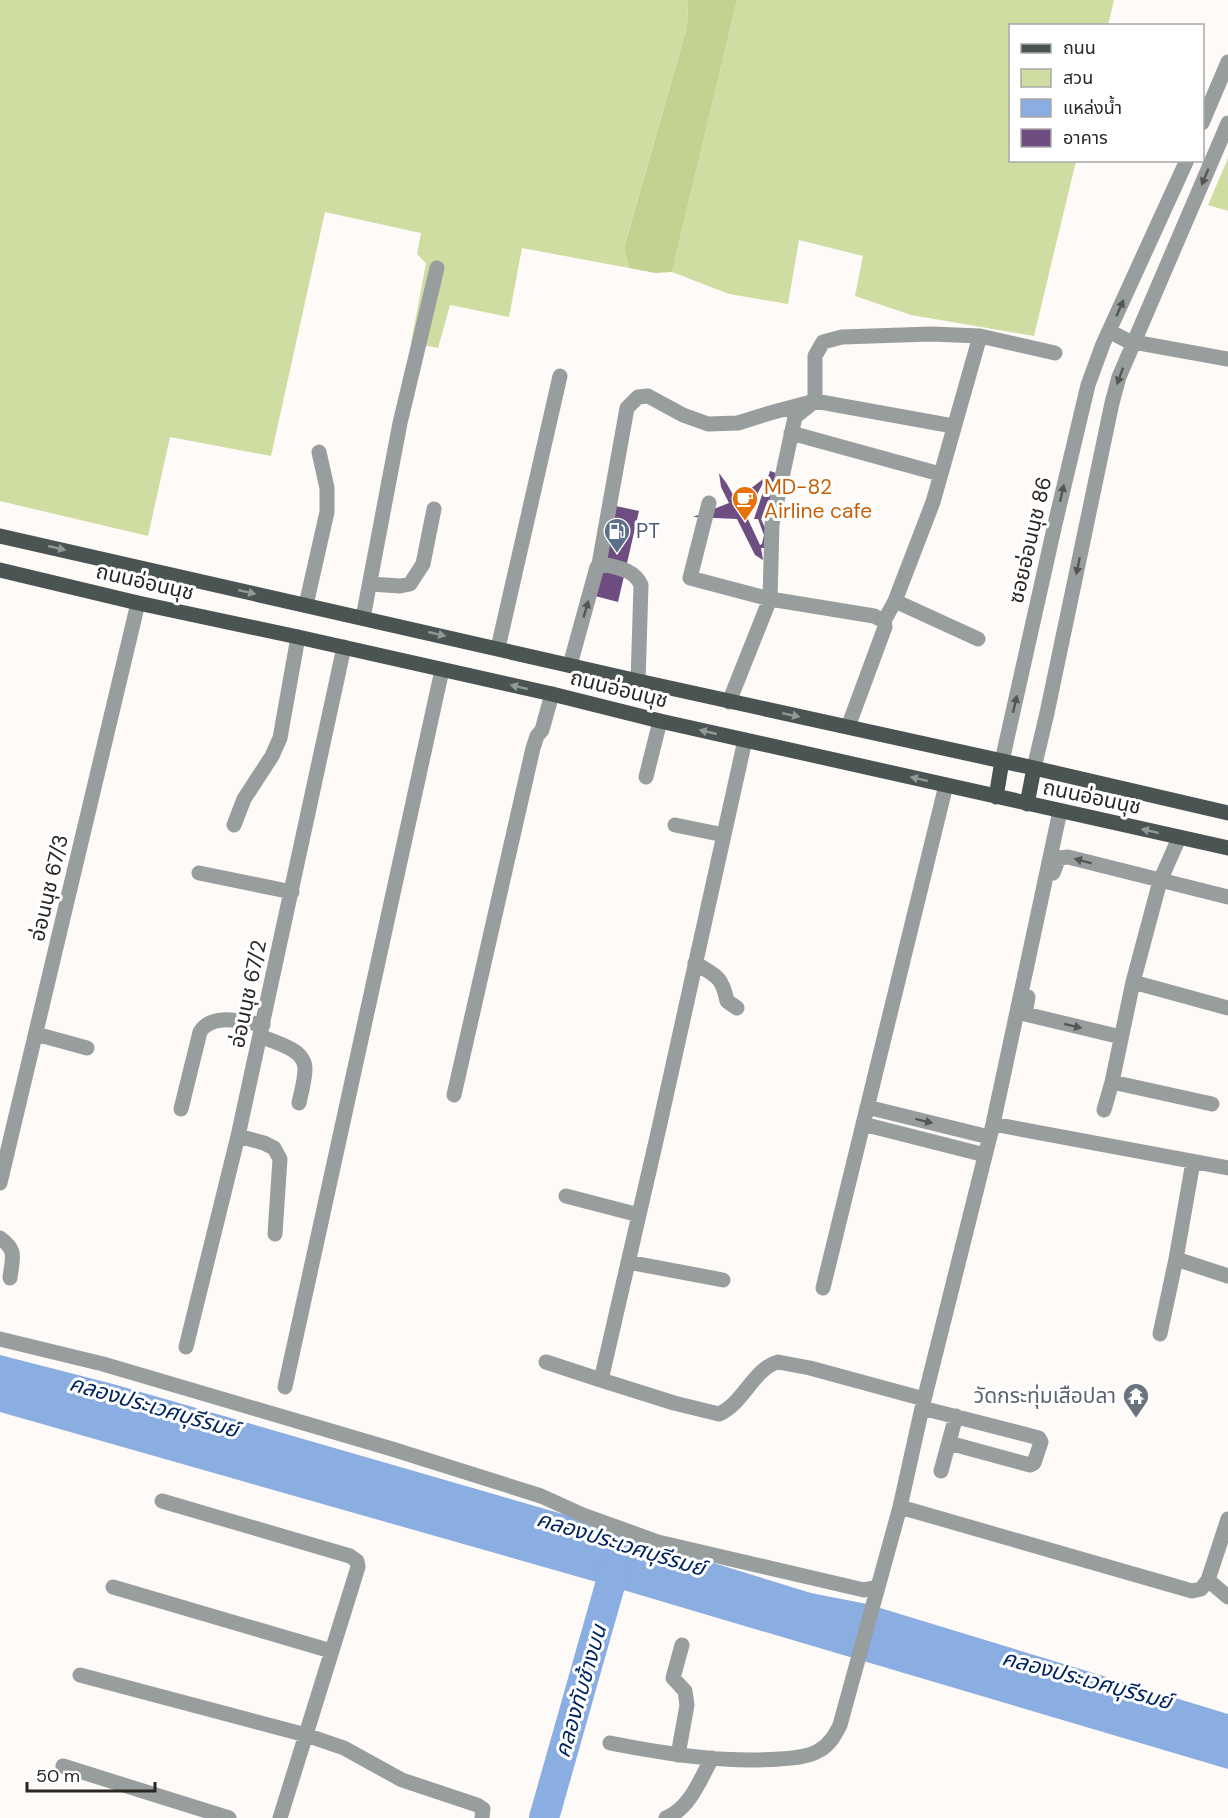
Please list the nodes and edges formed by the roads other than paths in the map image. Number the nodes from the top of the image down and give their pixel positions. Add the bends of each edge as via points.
1 (1228, 62) edge
2 (1204, 121) edge
3 (1228, 123) edge
4 (1186, 162) edge
5 (437, 268) dead end
6 (1109, 331) junction
7 (980, 336) junction
8 (1134, 343) junction
9 (1054, 353) dead end
10 (1228, 359) edge
11 (560, 376) dead end
12 (815, 401) junction
13 (953, 426) junction
14 (791, 433) junction
15 (319, 452) dead end
16 (940, 474) junction
17 (709, 503) dead end
18 (434, 509) dead end
19 (0, 536) edge
20 (599, 564) junction
21 (0, 570) edge
22 (371, 584) junction
23 (770, 599) junction
24 (895, 602) junction
25 (138, 603) junction
26 (306, 605) junction
27 (363, 618) junction
28 (884, 621) junction
29 (298, 637) junction
30 (978, 639) dead end
31 (344, 647) junction
32 (498, 648) junction
33 (570, 665) junction
34 (442, 670) junction
35 (638, 681) junction
36 (552, 694) junction
37 (729, 702) junction
38 (660, 721) junction
39 (848, 727) junction
40 (745, 740) junction
41 (1002, 761) junction
42 (1034, 768) junction
43 (646, 777) dead end
44 (946, 785) junction
45 (996, 796) junction
46 (1027, 804) junction
47 (1060, 811) junction
48 (1228, 813) edge
49 (234, 825) dead end
50 (675, 825) dead end
51 (724, 835) junction
52 (1179, 838) junction
53 (1228, 848) edge
54 (199, 873) dead end
55 (1160, 881) junction
56 (292, 892) junction
57 (1228, 897) edge
58 (695, 963) junction
59 (1133, 982) junction
60 (737, 1008) dead end
61 (1228, 1008) edge
62 (262, 1031) junction
63 (36, 1034) junction
64 (1121, 1037) junction
65 (87, 1048) dead end
66 (1112, 1082) junction
67 (454, 1095) dead end
68 (299, 1103) dead end
69 (1212, 1104) dead end
70 (867, 1107) junction
71 (181, 1109) dead end
72 (1104, 1110) dead end
73 (863, 1124) junction
74 (991, 1131) junction
75 (238, 1136) junction
76 (985, 1155) junction
77 (1193, 1161) junction
78 (1228, 1168) edge
79 (0, 1183) edge
80 (566, 1196) dead end
81 (639, 1215) junction
82 (275, 1234) dead end
83 (0, 1238) edge
84 (1176, 1259) junction
85 (628, 1262) junction
86 (1228, 1276) edge
87 (10, 1278) dead end
88 (723, 1281) dead end
89 (823, 1288) dead end
90 (1160, 1334) dead end
91 (0, 1339) edge
92 (186, 1347) dead end
93 (546, 1362) dead end
94 (601, 1380) junction
95 (285, 1387) dead end
96 (923, 1404) junction
97 (956, 1416) junction
98 (949, 1443) junction
99 (941, 1471) dead end
100 (162, 1502) dead end
101 (900, 1507) junction
102 (1228, 1519) edge
103 (1208, 1580) junction
104 (113, 1587) dead end
105 (876, 1591) junction
106 (1228, 1597) edge
107 (682, 1645) dead end
108 (332, 1651) junction
109 (80, 1675) dead end
110 (306, 1735) junction
111 (610, 1743) dead end
112 (678, 1755) junction
113 (712, 1758) junction
114 (63, 1766) dead end
115 (229, 1818) edge
116 (280, 1818) edge
117 (482, 1818) edge
118 (666, 1818) edge

1 - 2 street
3 -> 8 street
6 -> 4 street, ซอยอ่อนนุช 86
5 - 22 street via 400,423
6 - 8 street
41 -> 6 street, ซอยอ่อนนุช 86 via 1088,385
7 - 9 street
7 - 12 street via 842,337 823,342 815,356
7 - 13 street
8 - 10 street
8 -> 42 street via 1112,404
11 - 32 street
12 - 13 street
12 - 14 street via 795,417
12 - 20 street via 738,423 708,424 648,396 638,397 627,408
13 - 16 street
14 - 16 street
14 - 23 street via 772,524
15 - 26 street via 327,488 327,513
16 - 24 street
17 - 23 street via 690,578
18 - 22 street via 423,564 410,584
19 -> 26 main road, ถนนอ่อนนุช
33 -> 20 street
20 - 35 street via 627,570 641,585
21 - 25 main road, ถนนอ่อนนุช
22 - 27 street
23 - 28 street via 874,616
23 - 37 street
24 - 28 street
24 - 30 street
25 - 29 main road, ถนนอ่อนนุช
25 - 63 street, อ่อนนุช 67/3
26 - 27 main road, ถนนอ่อนนุช
27 -> 32 main road, ถนนอ่อนนุช
28 - 39 street
29 - 31 main road, ถนนอ่อนนุช
29 - 49 street via 280,738
31 - 34 main road, ถนนอ่อนนุช
31 - 56 street, อ่อนนุช 67/2
32 - 33 main road, ถนนอ่อนนุช
33 - 35 main road, ถนนอ่อนนุช
36 -> 34 main road, ถนนอ่อนนุช
34 - 95 street
35 - 37 main road, ถนนอ่อนนุช
36 - 38 main road, ถนนอ่อนนุช
36 - 67 street via 533,748
37 -> 39 main road, ถนนอ่อนนุช
40 -> 38 main road, ถนนอ่อนนุช
38 - 43 street
39 - 41 main road, ถนนอ่อนนุช
44 -> 40 main road, ถนนอ่อนนุช
40 - 51 street
41 - 42 main road, ถนนอ่อนนุช
41 - 45 main road
42 - 46 main road
42 - 48 main road, ถนนอ่อนนุช
44 - 45 main road, ถนนอ่อนนุช
44 - 70 street
45 - 46 main road, ถนนอ่อนนุช
46 - 47 main road, ถนนอ่อนนุช
52 -> 47 main road, ถนนอ่อนนุช
47 - 74 street
50 - 51 street
51 - 58 street
52 - 53 main road, ถนนอ่อนนุช
52 - 55 street
54 - 56 street
55 - 57 street
55 - 59 street
55 -> 64 street via 1068,857 1059,858 1055,864 1025,1014
56 - 62 street, อ่อนนุช 67/2
58 - 60 street via 723,983 727,1001
58 - 81 street
59 - 61 street
59 - 64 street
62 - 68 street via 302,1058 305,1069
62 - 71 street via 221,1020 204,1025
62 - 75 street, อ่อนนุช 67/2
63 - 65 street
63 - 79 street, อ่อนนุช 67/3
64 - 66 street
66 - 69 street
66 - 72 street
70 - 73 street
70 -> 74 street
73 - 76 street
73 - 89 street
74 - 76 street
74 - 77 street
75 - 82 street via 274,1148 280,1159
75 - 92 street, อ่อนนุช 67/2
76 - 96 street
77 - 78 street
77 - 84 street
80 - 81 street
81 - 85 street
83 - 87 street via 11,1247
84 - 86 street
84 - 90 street
85 - 88 street
85 - 94 street
91 - 105 street via 113,1367 392,1449 541,1496 658,1542
93 - 94 street
94 - 96 street via 719,1414 735,1403 763,1371 778,1362 810,1368
96 - 97 street
96 - 101 street
97 - 98 street
97 - 98 street via 1039,1438 1041,1442 1030,1465
98 - 99 street
100 - 108 street via 357,1561
101 - 103 street via 1188,1590 1198,1591
101 - 105 street
102 - 103 street
103 - 106 street
104 - 108 street
105 - 113 street via 833,1739 819,1751 798,1758
107 - 112 street via 673,1678 686,1691 687,1705
108 - 110 street
109 - 110 street
110 - 116 street
110 - 117 street via 345,1748 402,1780 477,1804 483,1809
111 - 112 street
112 - 113 street
113 - 118 street via 688,1801
114 - 115 street

